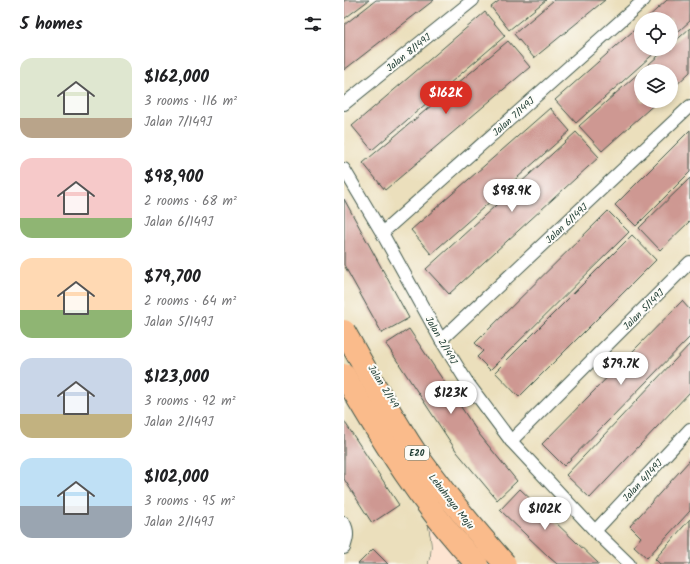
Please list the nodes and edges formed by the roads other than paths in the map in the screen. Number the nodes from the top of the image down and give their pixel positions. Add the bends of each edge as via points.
1 (473, 0) edge
2 (644, 0) edge
3 (344, 104) edge
4 (690, 106) edge
5 (344, 169) edge
6 (382, 233) junction
7 (690, 262) edge
8 (344, 318) edge
9 (344, 331) edge
10 (441, 340) junction
11 (344, 375) edge
12 (344, 386) edge
13 (690, 429) edge
14 (511, 441) junction
15 (344, 523) edge
16 (437, 525) junction
17 (595, 531) junction
18 (489, 534) junction
19 (344, 548) edge
20 (468, 561) edge
21 (437, 564) edge
22 (445, 564) edge
23 (504, 564) edge
24 (516, 564) edge
25 (629, 564) edge

1 - 3 street, Jalan 8/149J
2 - 6 street, Jalan 7/149J
4 - 10 street, Jalan 6/149J
5 - 6 street, Jalan 2/149J
6 - 10 street, Jalan 2/149J
7 - 14 street, Jalan 5/149J
8 - 18 main road, Jalan 2/149 via 432,464
9 - 23 highway, Lebuhraya Maju / E20, bridge via 385,403 422,460 462,515
10 - 14 street, Jalan 2/149J via 467,382
11 - 20 highway, Lebuhraya Maju / E20, bridge via 387,446
12 - 16 main road via 376,441
13 - 17 street, Jalan 4/149J
14 - 17 street, Jalan 2/149J
15 - 19 street via 347,528
16 - 20 main road
16 - 21 main road via 441,551
17 - 25 street, Jalan 2/149J
18 - 20 main road
18 - 24 main road, Jalan 2/149
20 - 22 main road

